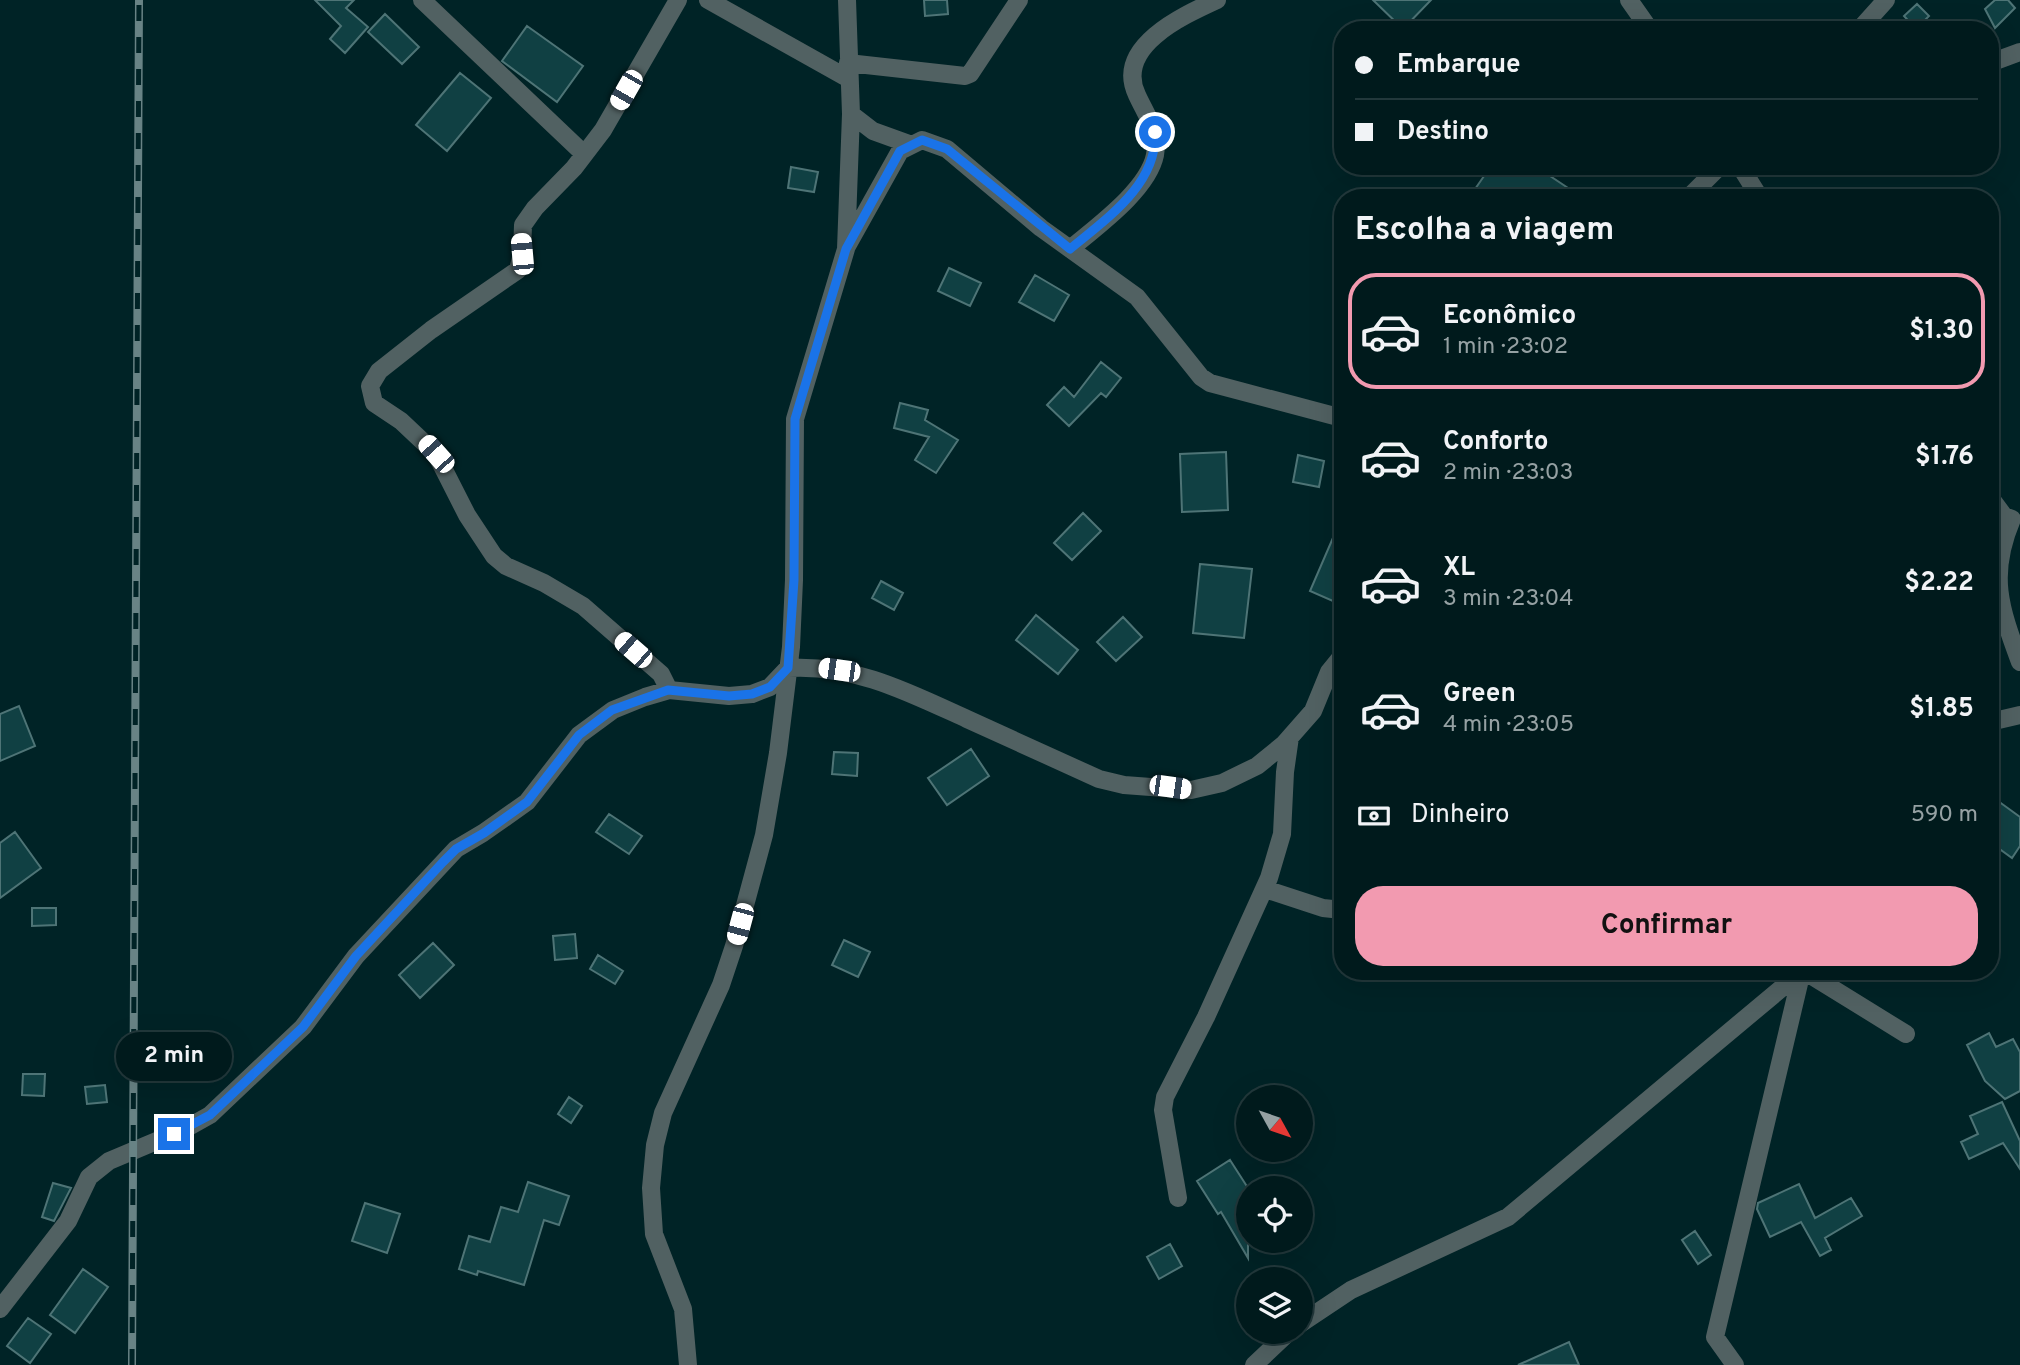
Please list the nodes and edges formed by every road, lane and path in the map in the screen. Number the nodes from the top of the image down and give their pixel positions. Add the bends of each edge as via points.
1 (422, 0) edge
2 (678, 0) edge
3 (708, 0) edge
4 (847, 0) edge
5 (1019, 0) edge
6 (1217, 0) edge
7 (1629, 0) edge
8 (1886, 0) edge
9 (1644, 21) edge
10 (1867, 21) edge
11 (2020, 52) edge
12 (1999, 60) edge
13 (849, 71) junction
14 (850, 114) junction
15 (909, 144) junction
16 (584, 154) junction
17 (1711, 175) edge
18 (1697, 189) edge
19 (846, 249) junction
20 (1070, 249) junction
21 (1334, 416) edge
22 (1999, 509) edge
23 (2016, 516) edge
24 (1999, 557) edge
25 (1999, 589) edge
26 (2020, 662) edge
27 (1334, 666) edge
28 (788, 668) junction
29 (668, 690) junction
30 (2020, 715) edge
31 (1999, 720) edge
32 (1290, 737) junction
33 (1265, 889) junction
34 (1334, 909) edge
35 (1792, 980) edge
36 (1801, 980) edge
37 (1818, 980) edge
38 (1906, 1034) dead end
39 (1178, 1198) dead end
40 (0, 1309) edge
41 (1313, 1315) edge
42 (1276, 1344) edge
43 (688, 1365) edge
44 (1254, 1365) edge
45 (1735, 1365) edge

1 - 16 street
2 - 16 street via 603,130
3 - 13 street
4 - 13 street
5 - 13 street via 971,74
6 - 20 street via 1168,26 1133,63 1133,87 1155,132 1150,169 1131,194
7 - 9 street
8 - 10 street
11 - 12 street
13 - 14 street
14 - 15 street via 873,131
14 - 19 street
15 - 19 street via 900,151
15 - 20 street via 922,140 947,149
16 - 29 street via 523,225 518,271 379,371 370,394 374,403 436,454 494,556 583,606 661,674
17 - 18 street
19 - 28 street via 795,419 794,580
20 - 21 street via 1137,298 1190,366 1210,383
22 - 23 street via 2004,516
23 - 24 street
25 - 26 street
27 - 32 street via 1313,711
28 - 29 street via 770,687 752,694
28 - 32 street via 815,666 891,684 1099,779 1124,785 1191,790 1222,783 1257,766
28 - 43 street via 764,835 734,946 663,1113 655,1145 651,1188 654,1234 683,1309
29 - 40 street via 612,710 579,735 527,802 456,849 356,956 303,1027 210,1115 109,1161 89,1177 68,1221
30 - 31 street
32 - 33 street via 1282,834
33 - 34 street
33 - 39 street via 1165,1097 1163,1110
35 - 41 street via 1507,1217 1351,1290
36 - 45 street via 1715,1337
37 - 38 street
42 - 44 street

